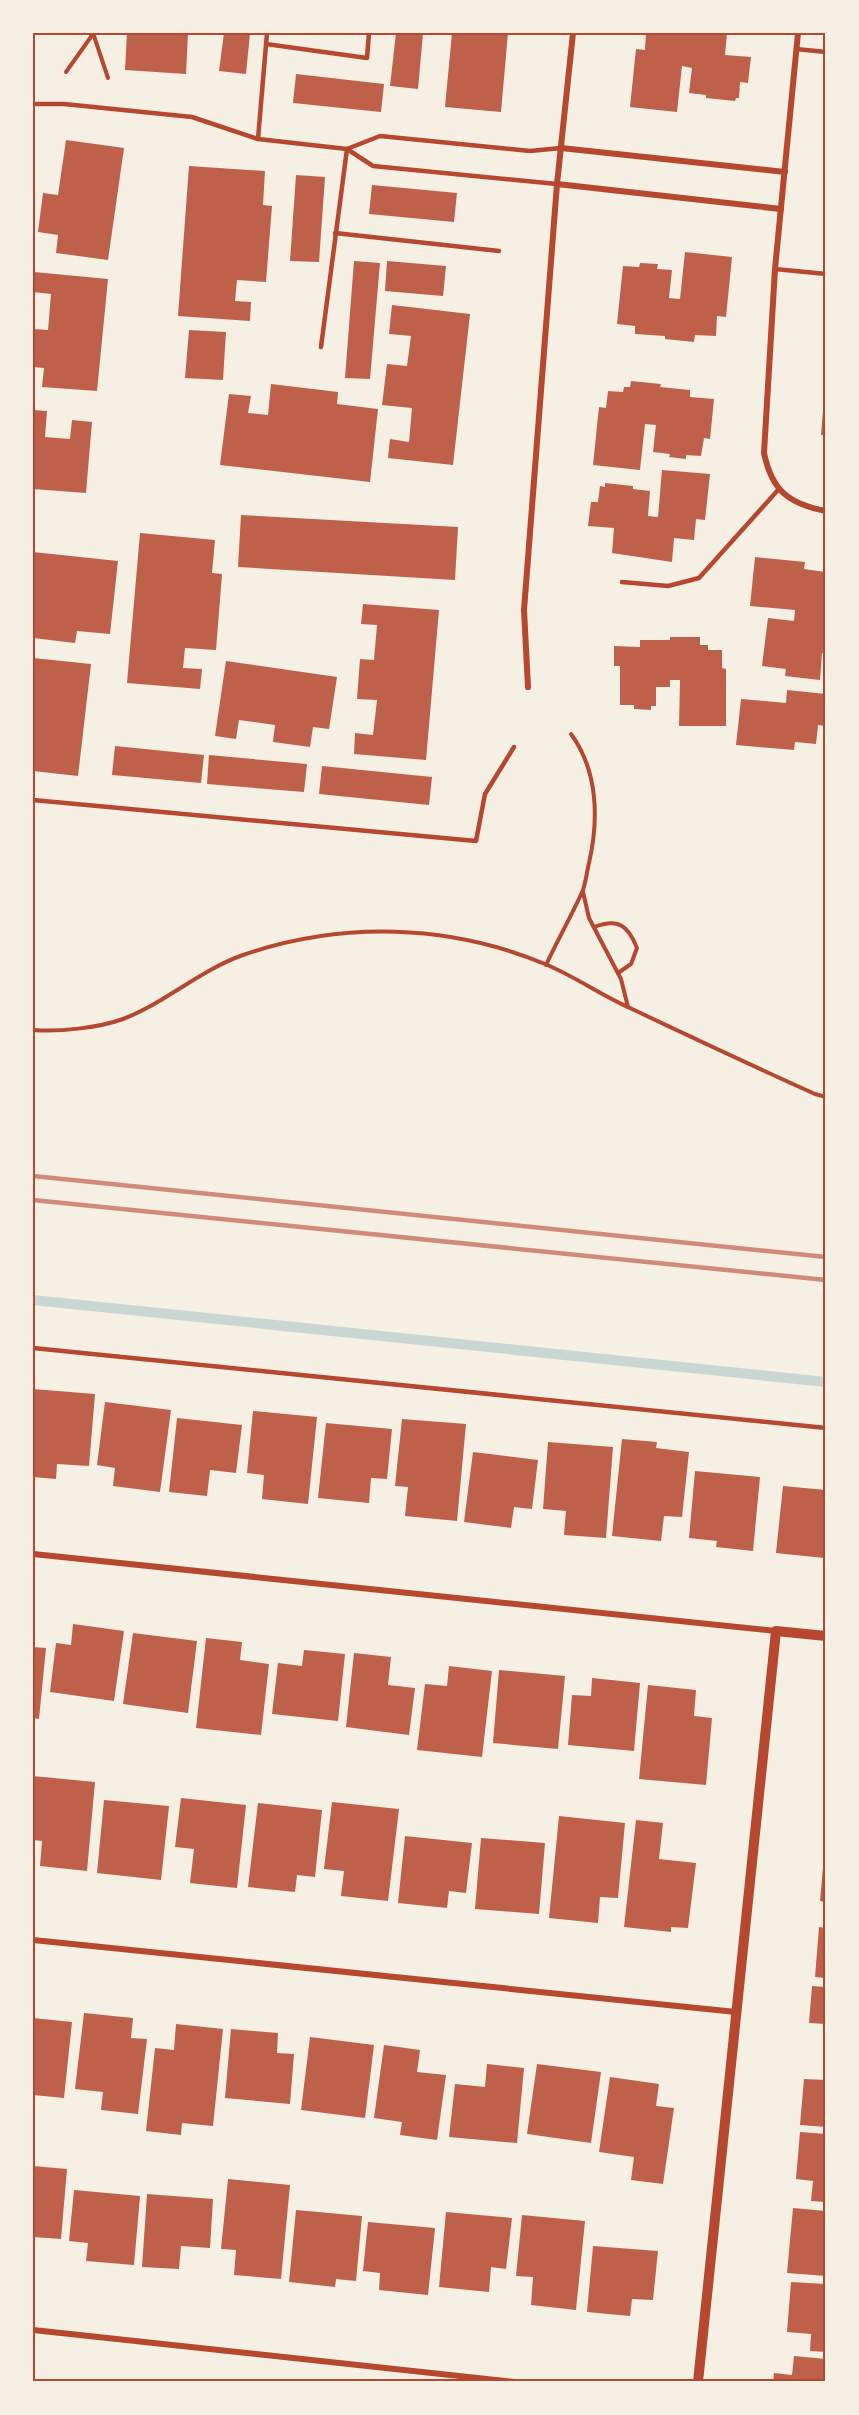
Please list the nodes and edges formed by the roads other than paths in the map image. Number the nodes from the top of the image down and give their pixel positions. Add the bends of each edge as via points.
1 (267, 33) edge
2 (369, 33) edge
3 (573, 33) edge
4 (798, 33) edge
5 (266, 44) junction
6 (796, 49) junction
7 (826, 52) edge
8 (33, 104) edge
9 (258, 139) junction
10 (561, 148) junction
11 (347, 149) junction
12 (785, 172) junction
13 (557, 184) junction
14 (781, 209) junction
15 (336, 233) junction
16 (499, 251) dead end
17 (775, 269) junction
18 (826, 274) edge
19 (321, 347) dead end
20 (778, 490) junction
21 (826, 511) edge
22 (622, 582) dead end
23 (528, 687) dead end
24 (514, 747) dead end
25 (33, 800) edge
26 (33, 1348) edge
27 (826, 1428) edge
28 (33, 1554) edge
29 (776, 1631) junction
30 (826, 1635) edge
31 (33, 1940) edge
32 (736, 2012) junction
33 (33, 2330) edge
34 (515, 2382) edge
35 (698, 2382) edge

1 - 5 lane
2 - 5 lane via 367,58
3 - 10 street
4 - 6 street
5 - 9 lane
6 - 7 lane
6 - 12 street
8 - 9 lane via 192,117
9 - 11 lane
10 - 11 lane via 530,152 380,136
10 - 12 street
10 - 13 street
11 - 13 lane via 373,166
11 - 15 lane
12 - 14 street
13 - 14 street
13 - 23 street via 524,610
14 - 17 street
15 - 16 lane
15 - 19 lane
17 - 18 lane
17 - 20 street via 765,453 768,473
20 - 21 street via 804,507
20 - 22 lane via 699,578 668,586
24 - 25 lane via 485,794 476,841
26 - 27 lane
28 - 29 street
29 - 30 street
29 - 32 street
31 - 32 street
32 - 35 street
33 - 34 street

